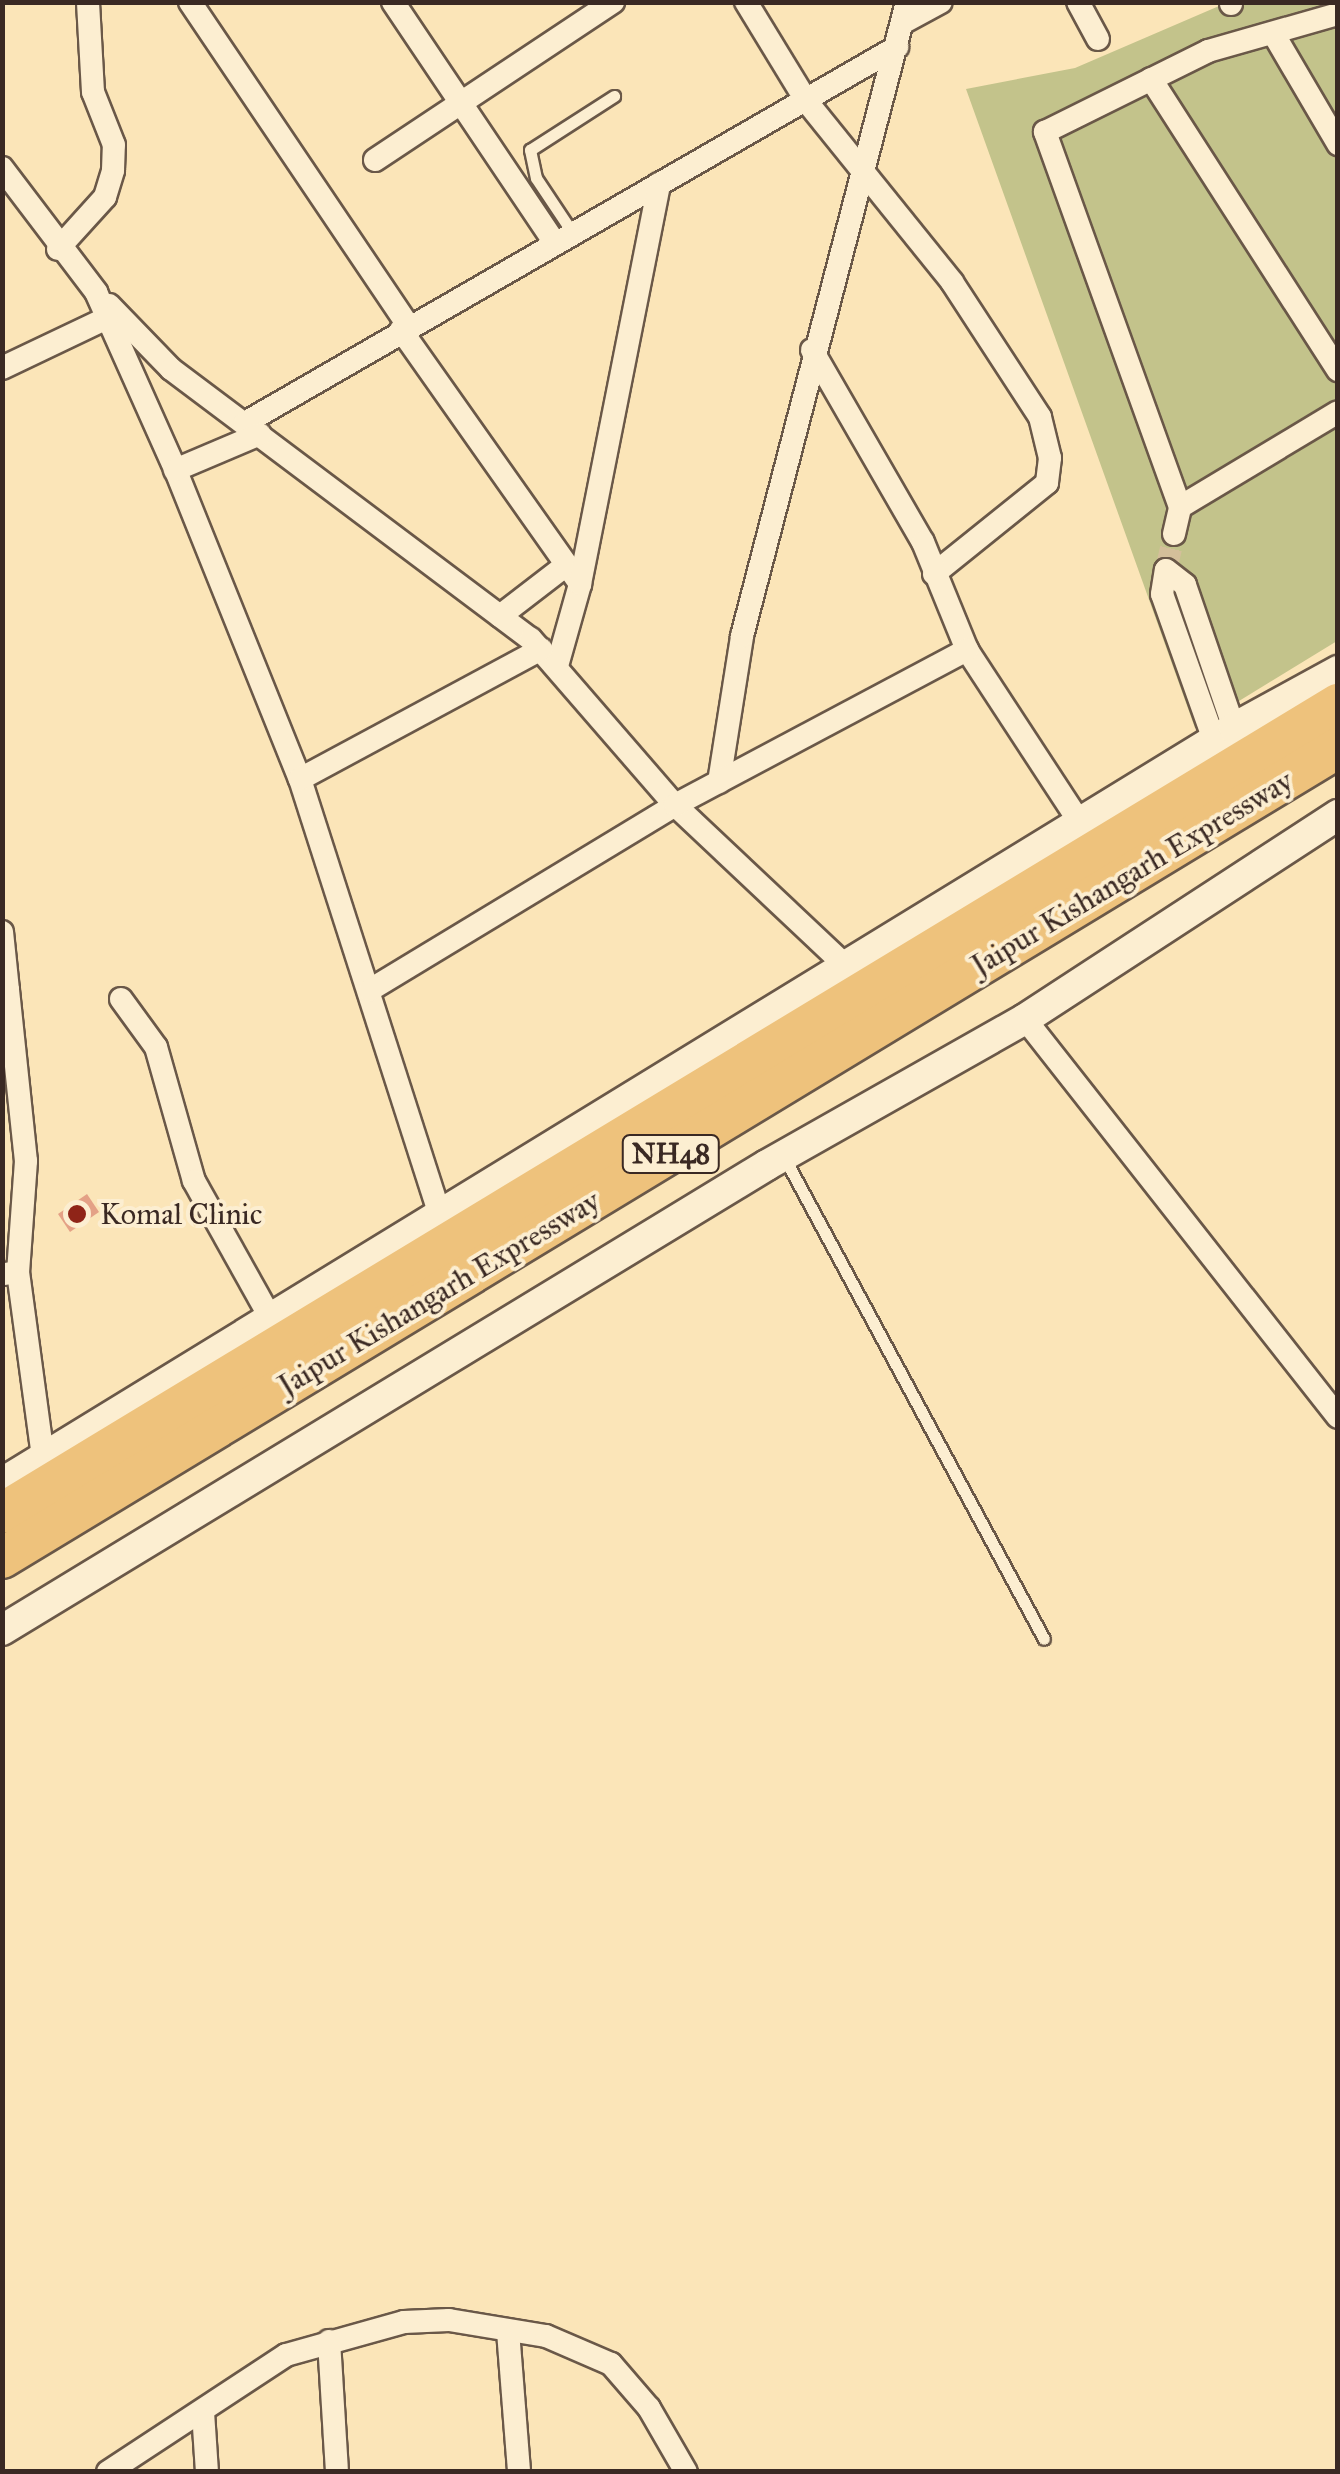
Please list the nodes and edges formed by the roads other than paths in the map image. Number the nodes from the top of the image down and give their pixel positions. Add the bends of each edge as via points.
1 (88, 2) edge
2 (190, 2) edge
3 (393, 2) edge
4 (612, 2) edge
5 (746, 2) edge
6 (941, 2) edge
7 (1078, 2) edge
8 (904, 13) edge
9 (1338, 14) edge
10 (1273, 33) junction
11 (1098, 39) dead end
12 (896, 48) junction
13 (1152, 79) junction
14 (614, 96) dead end
15 (460, 102) junction
16 (807, 102) junction
17 (1338, 144) edge
18 (376, 160) dead end
19 (2, 168) edge
20 (864, 168) junction
21 (659, 184) junction
22 (563, 237) junction
23 (58, 250) junction
24 (96, 292) junction
25 (108, 318) junction
26 (404, 327) junction
27 (812, 350) junction
28 (2, 368) edge
29 (1338, 370) edge
30 (1338, 412) edge
31 (253, 429) junction
32 (175, 470) junction
33 (1180, 506) junction
34 (1174, 534) tunnel mouth
35 (565, 566) junction
36 (934, 574) junction
37 (580, 584) junction
38 (500, 616) junction
39 (967, 650) junction
40 (549, 658) junction
41 (1338, 671) edge
42 (1338, 704) edge
43 (1224, 734) junction
44 (1338, 748) edge
45 (300, 779) junction
46 (719, 782) junction
47 (675, 806) junction
48 (1338, 815) edge
49 (1081, 824) junction
50 (2, 932) edge
51 (849, 969) junction
52 (5, 990) edge
53 (370, 990) junction
54 (121, 999) dead end
55 (1024, 1018) junction
56 (783, 1156) junction
57 (440, 1214) junction
58 (10, 1273) edge
59 (270, 1317) junction
60 (1338, 1417) edge
61 (43, 1458) junction
62 (2, 1482) edge
63 (2, 1514) edge
64 (2, 1558) edge
65 (2, 1630) edge
66 (1044, 1639) dead end
67 (508, 2331) junction
68 (329, 2341) junction
69 (203, 2412) junction
70 (122, 2468) edge
71 (207, 2472) edge
72 (338, 2472) edge
73 (520, 2472) edge
74 (686, 2472) edge

1 - 23 street via 92,92 114,145 113,170 105,197
2 - 26 street
3 - 15 street
4 - 15 street
5 - 16 street
6 - 8 street
7 - 11 street
8 - 12 street
9 - 10 street
10 - 13 street via 1208,51
10 - 17 street
12 - 16 street
12 - 20 street
13 - 29 street
13 - 33 street via 1045,132
14 - 22 lane via 530,150
15 - 18 street
15 - 22 street
16 - 20 street
16 - 21 street
19 - 23 street
20 - 27 street
20 - 36 street via 952,282 1040,417 1050,458 1047,483 1037,497
21 - 22 street
21 - 37 street
22 - 26 street
23 - 24 street
24 - 25 street
24 - 31 street via 171,369
25 - 28 street
25 - 32 street
26 - 31 street
26 - 35 street
27 - 36 street via 923,542
27 - 46 street via 742,636
30 - 33 street
31 - 32 street
31 - 38 street
32 - 45 street
33 - 34 street
35 - 37 street
35 - 38 street
36 - 39 street
37 - 40 street
38 - 40 street
39 - 46 street
39 - 49 street
40 - 45 street
40 - 47 street
41 - 43 street
42 - 63 highway, Jaipur Kishangarh Expressway / NH48
43 - 43 street via 1162,594 1166,570 1185,585
43 - 49 street
44 - 64 highway, Jaipur Kishangarh Expressway / NH48
45 - 53 street
46 - 47 street
47 - 51 street
47 - 53 street
48 - 55 street
49 - 51 street
50 - 52 street
51 - 57 street
52 - 58 street via 26,1161
53 - 57 street
54 - 59 street via 156,1046 194,1181
55 - 56 street
55 - 60 street
56 - 65 street
56 - 66 lane
57 - 59 street
58 - 61 street
59 - 61 street
61 - 62 street
67 - 68 street via 449,2320 404,2322
67 - 73 street
67 - 74 street via 580,2346 612,2364
68 - 69 street via 286,2355
68 - 72 street
69 - 70 street
69 - 71 street

